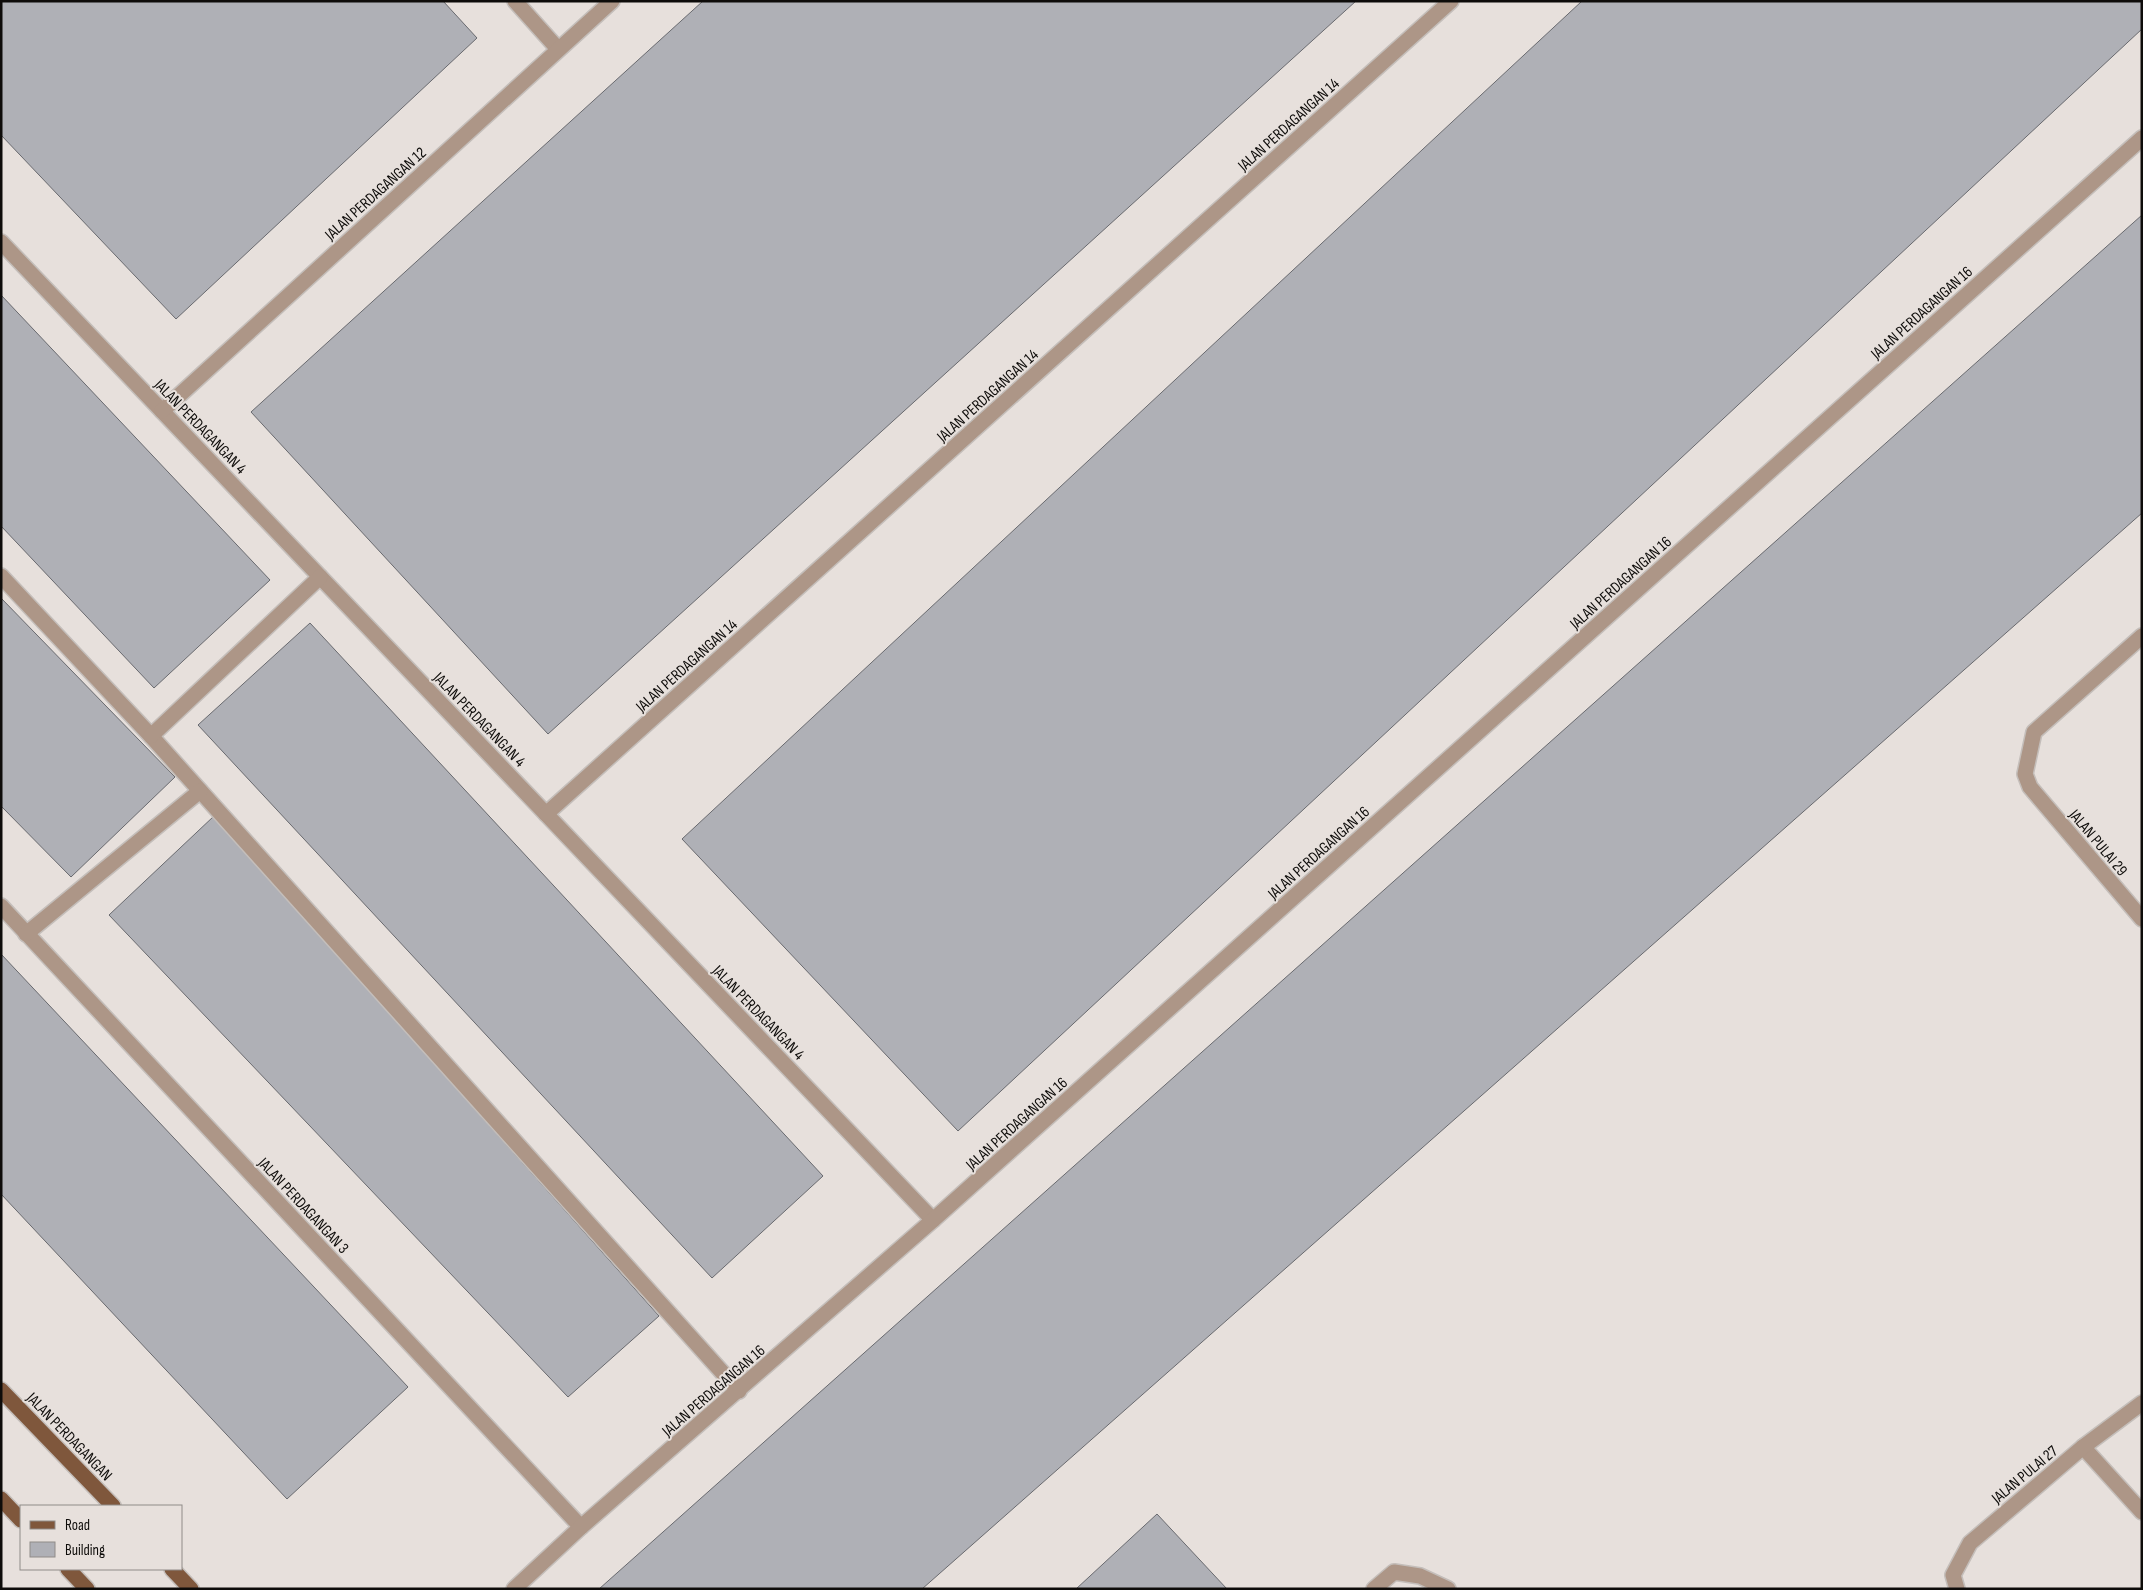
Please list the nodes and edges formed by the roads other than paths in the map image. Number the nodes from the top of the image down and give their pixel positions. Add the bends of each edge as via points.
1 (515, 1) edge
2 (612, 1) edge
3 (1451, 1) edge
4 (558, 49) junction
5 (2142, 138) edge
6 (1, 242) edge
7 (162, 411) junction
8 (1, 576) edge
9 (320, 577) junction
10 (2142, 636) edge
11 (151, 736) junction
12 (200, 791) junction
13 (546, 814) junction
14 (1, 906) edge
15 (2142, 919) edge
16 (26, 934) junction
17 (934, 1220) junction
18 (1, 1390) edge
19 (739, 1391) junction
20 (2142, 1403) edge
21 (2083, 1447) junction
22 (1, 1499) edge
23 (112, 1505) edge
24 (2142, 1512) edge
25 (20, 1519) edge
26 (581, 1527) junction
27 (69, 1570) edge
28 (173, 1570) edge
29 (1448, 1588) edge
30 (87, 1589) edge
31 (191, 1589) edge
32 (514, 1589) edge
33 (1374, 1589) edge
34 (1957, 1589) edge

1 - 4 street
2 - 4 street, JALAN PERDAGANGAN 12
3 - 13 street, JALAN PERDAGANGAN 14
4 - 7 street, JALAN PERDAGANGAN 12
5 - 17 street, JALAN PERDAGANGAN 16
6 - 7 street, JALAN PERDAGANGAN 4
7 - 9 street, JALAN PERDAGANGAN 4
8 - 11 street
9 - 11 street
9 - 13 street, JALAN PERDAGANGAN 4
10 - 15 street, JALAN PULAI 29 via 2034,732 2025,774 2030,787
11 - 12 street
12 - 16 street
12 - 19 street
13 - 17 street, JALAN PERDAGANGAN 4
14 - 16 street, JALAN PERDAGANGAN 3
16 - 26 street, JALAN PERDAGANGAN 3
17 - 19 street, JALAN PERDAGANGAN 16
18 - 23 main road, JALAN PERDAGANGAN
19 - 26 street, JALAN PERDAGANGAN 16
20 - 21 street, JALAN PULAI 27
21 - 24 street
21 - 34 street, JALAN PULAI 27 via 1970,1543 1953,1575
22 - 25 main road
26 - 32 street, JALAN PERDAGANGAN 16
27 - 30 main road
28 - 31 main road
29 - 33 street via 1420,1576 1394,1572

